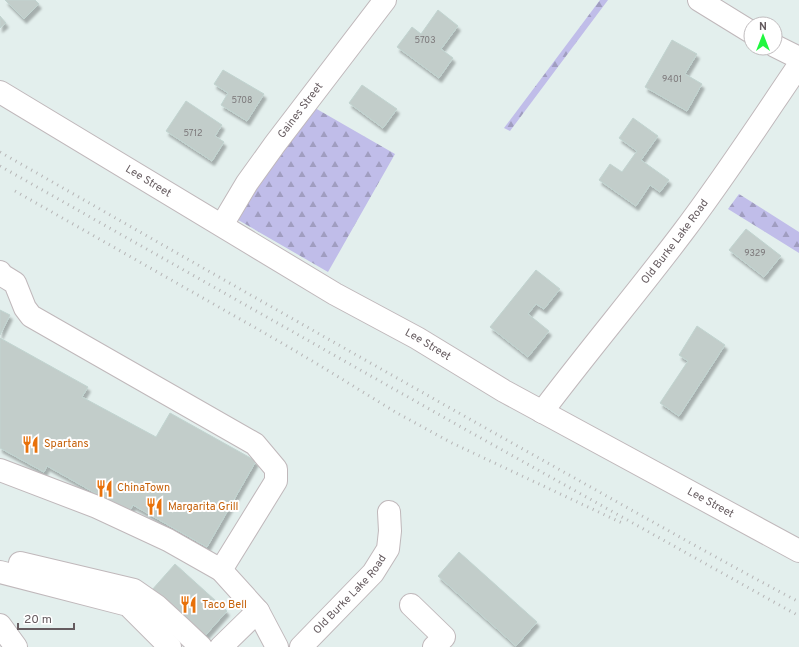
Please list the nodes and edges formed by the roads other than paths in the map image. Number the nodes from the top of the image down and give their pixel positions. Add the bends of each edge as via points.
1 (385, 0) edge
2 (699, 0) edge
3 (743, 27) edge
4 (783, 50) edge
5 (799, 58) edge
6 (799, 65) edge
7 (0, 92) edge
8 (222, 225) junction
9 (0, 272) edge
10 (542, 412) junction
11 (0, 470) edge
12 (389, 512) dead end
13 (799, 551) edge
14 (20, 563) dead end
15 (221, 570) junction
16 (0, 572) edge
17 (411, 605) dead end
18 (258, 611) junction
19 (0, 625) edge
20 (16, 647) edge
21 (170, 647) edge
22 (200, 647) edge
23 (221, 647) edge
24 (277, 647) edge
25 (301, 647) edge
26 (434, 647) edge

1 - 8 street, Gaines Street via 275,144 247,183
2 - 3 street
4 - 5 street
6 - 10 street, Old Burke Lake Road via 684,231
7 - 8 street, Lee Street
8 - 10 street, Lee Street via 335,294 417,338
9 - 15 street via 15,283 31,316 255,444 276,470 276,481
10 - 13 street, Lee Street
11 - 15 street via 97,507 168,540
12 - 25 street, Old Burke Lake Road via 388,548 373,573
14 - 22 street via 134,590 156,606
15 - 18 street
16 - 21 street via 128,605
17 - 26 street via 444,637
18 - 23 street
18 - 24 street
19 - 20 street

